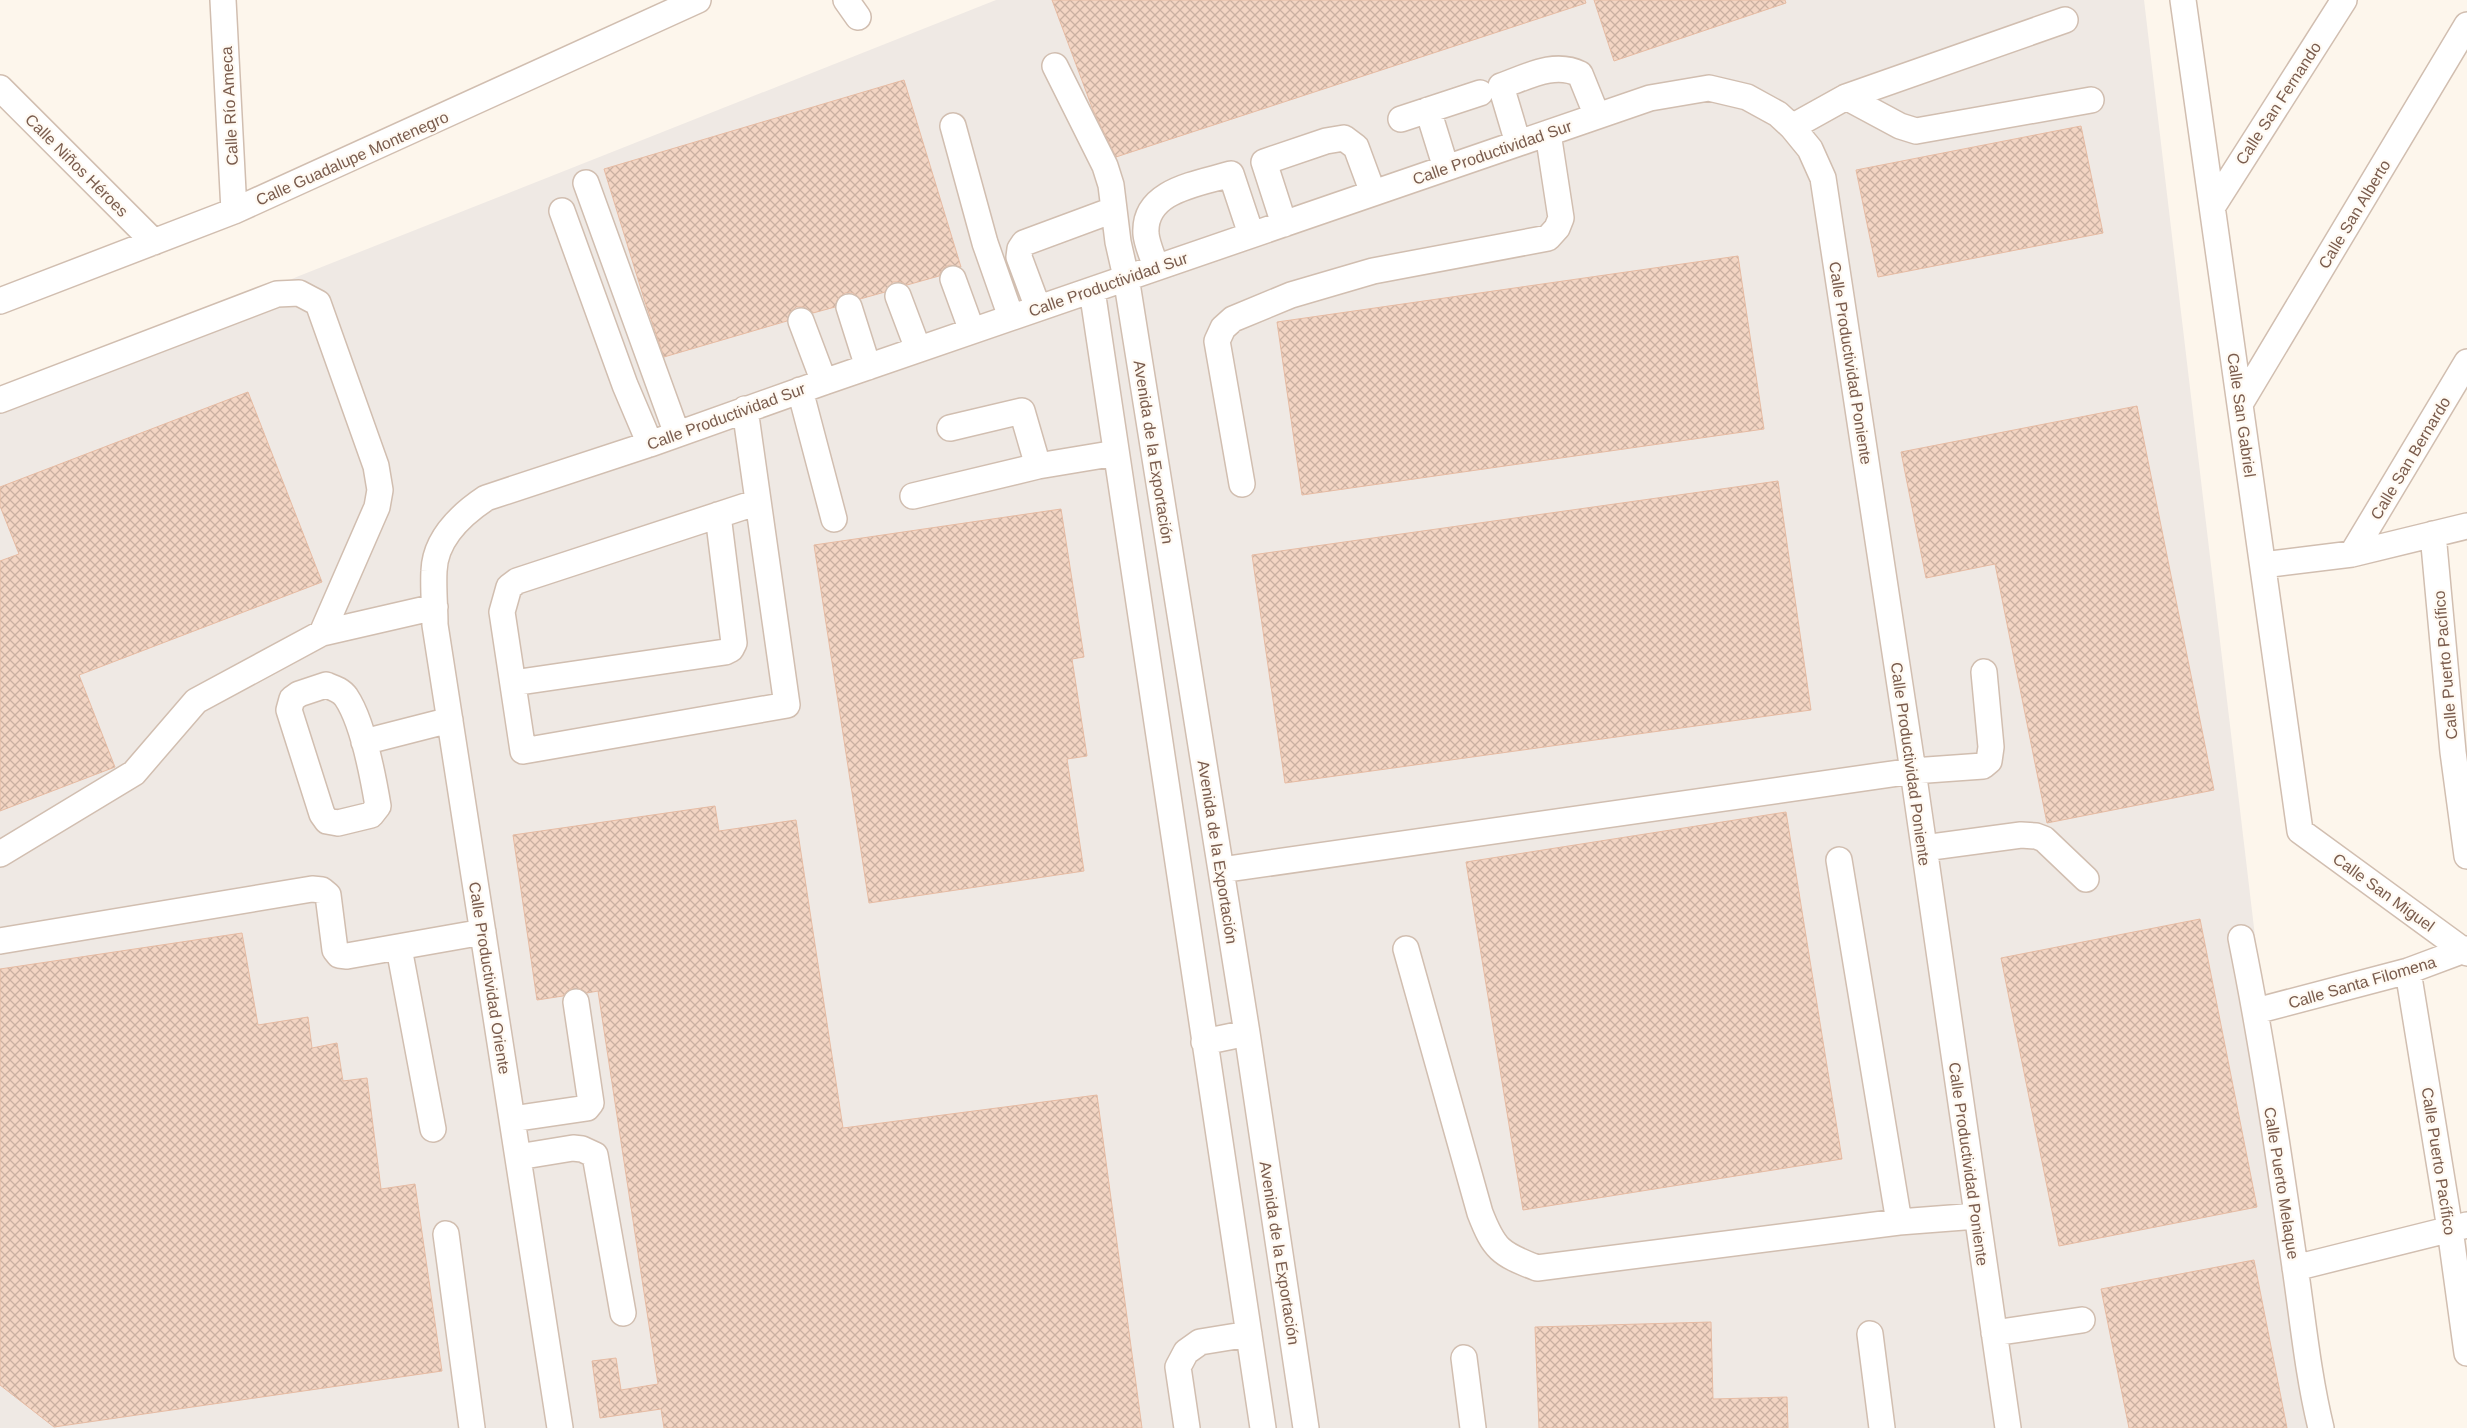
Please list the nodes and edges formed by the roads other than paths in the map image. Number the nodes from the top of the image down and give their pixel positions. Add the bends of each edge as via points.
1 (223, 0) edge
2 (698, 0) edge
3 (2183, 0) edge
4 (2344, 0) edge
5 (2065, 20) dead end
6 (2467, 25) edge
7 (1055, 66) dead end
8 (0, 88) edge
9 (1480, 93) dead end
10 (1846, 97) junction
11 (2091, 100) dead end
12 (1428, 110) junction
13 (1597, 116) junction
14 (1401, 119) dead end
15 (1785, 121) junction
16 (953, 126) dead end
17 (1548, 133) junction
18 (1518, 143) junction
19 (1446, 168) junction
20 (586, 183) dead end
21 (1373, 193) junction
22 (2213, 206) junction
23 (1114, 210) junction
24 (234, 211) junction
25 (562, 211) dead end
26 (1284, 224) junction
27 (1251, 234) junction
28 (154, 242) junction
29 (1156, 267) junction
30 (1126, 278) junction
31 (953, 279) dead end
32 (1092, 290) junction
33 (898, 296) dead end
34 (0, 301) edge
35 (848, 307) dead end
36 (1038, 308) junction
37 (1011, 317) junction
38 (801, 321) dead end
39 (972, 331) junction
40 (918, 349) junction
41 (2467, 362) edge
42 (868, 367) junction
43 (824, 382) junction
44 (800, 390) junction
45 (0, 400) edge
46 (2240, 404) junction
47 (745, 409) junction
48 (950, 428) dead end
49 (677, 434) junction
50 (650, 444) junction
51 (1116, 453) junction
52 (1038, 466) junction
53 (1242, 484) dead end
54 (913, 496) dead end
55 (758, 502) junction
56 (718, 515) junction
57 (834, 519) dead end
58 (2467, 526) edge
59 (450, 530) joint
60 (2433, 534) junction
61 (2352, 554) junction
62 (2263, 565) junction
63 (436, 607) junction
64 (322, 633) junction
65 (1984, 672) dead end
66 (513, 684) junction
67 (450, 720) junction
68 (364, 742) junction
69 (2460, 746) edge
70 (1913, 771) junction
71 (2300, 831) joint
72 (1924, 848) junction
73 (0, 854) edge
74 (2467, 856) edge
75 (1839, 860) dead end
76 (1221, 870) junction
77 (2086, 879) dead end
78 (483, 932) junction
79 (2242, 938) dead end
80 (0, 941) edge
81 (399, 948) junction
82 (1406, 949) dead end
83 (2466, 951) edge
84 (2408, 971) junction
85 (576, 1002) dead end
86 (2256, 1012) junction
87 (1247, 1033) junction
88 (1204, 1042) junction
89 (512, 1119) junction
90 (433, 1129) dead end
91 (518, 1157) junction
92 (1977, 1216) junction
93 (1899, 1222) junction
94 (2459, 1227) edge
95 (446, 1234) dead end
96 (2295, 1268) junction
97 (623, 1313) dead end
98 (2082, 1320) dead end
99 (1994, 1332) junction
100 (1249, 1334) junction
101 (1870, 1334) dead end
102 (2467, 1353) edge
103 (1464, 1358) dead end
104 (472, 1428) edge
105 (560, 1428) edge
106 (1187, 1428) edge
107 (1262, 1428) edge
108 (1306, 1428) edge
109 (1473, 1428) edge
110 (1882, 1428) edge
111 (2008, 1428) edge
112 (2321, 1428) edge

1 - 24 street, Calle Río Ameca
2 - 24 street, Calle Guadalupe Montenegro
3 - 22 street, Calle San Gabriel
4 - 22 street, Calle San Fernando
5 - 10 street
6 - 46 street, Calle San Alberto
7 - 23 street, Avenida de la Exportación via 1106,166
8 - 28 street, Calle Niños Héroes
9 - 12 street
10 - 11 street via 1916,131
10 - 15 street
12 - 14 street
12 - 19 street
13 - 15 street, Calle Productividad Sur via 1650,98 1709,88 1747,97
13 - 17 street, Calle Productividad Sur
13 - 18 street via 1580,74 1568,68 1549,69 1501,86
15 - 70 street, Calle Productividad Poniente via 1810,149 1824,178
16 - 37 street via 985,243
17 - 18 street, Calle Productividad Sur
17 - 53 street via 1561,218 1548,238 1373,271 1291,295 1232,319 1223,328 1217,341
18 - 19 street, Calle Productividad Sur
19 - 21 street, Calle Productividad Sur
20 - 49 street
21 - 26 street, Calle Productividad Sur
21 - 26 street via 1356,147 1344,138 1264,162
22 - 46 street, Calle San Gabriel
23 - 30 street, Avenida de la Exportación
23 - 36 street via 1024,243 1019,257
24 - 28 street, Calle Guadalupe Montenegro
25 - 50 street via 625,385
26 - 27 street, Calle Productividad Sur
27 - 29 street, Calle Productividad Sur
27 - 29 street via 1231,174 1165,195 1152,206 1147,216 1146,235
28 - 34 street, Calle Guadalupe Montenegro
29 - 30 street, Calle Productividad Sur
30 - 32 street, Calle Productividad Sur
30 - 76 street, Avenida de la Exportación
31 - 39 street
32 - 36 street, Calle Productividad Sur
32 - 51 street
33 - 40 street
35 - 42 street
36 - 37 street, Calle Productividad Sur
37 - 39 street, Calle Productividad Sur
38 - 43 street
39 - 40 street, Calle Productividad Sur
40 - 42 street, Calle Productividad Sur
41 - 61 street, Calle San Bernardo
42 - 43 street, Calle Productividad Sur
43 - 44 street, Calle Productividad Sur
44 - 47 street, Calle Productividad Sur
44 - 57 street
45 - 64 street via 277,294 299,293 318,303 376,466 380,490 377,507
46 - 62 street, Calle San Gabriel
47 - 49 street, Calle Productividad Sur
47 - 55 street
48 - 52 street via 1022,411
49 - 50 street, Calle Productividad Sur
50 - 59 street, Calle Productividad Sur via 486,498 465,512
51 - 52 street
51 - 88 street
52 - 54 street
55 - 56 street
55 - 66 street via 787,705 523,751
56 - 66 street via 517,581 509,587 502,612
56 - 66 street via 734,643 731,649
58 - 60 street
59 - 63 street, Calle Productividad Oriente via 434,569
60 - 61 street
60 - 69 street, Calle Puerto Pacífico
61 - 62 street
62 - 71 street, Calle San Gabriel
63 - 64 street
63 - 67 street, Calle Productividad Oriente via 435,625
64 - 73 street via 196,700 134,773
65 - 70 street via 1991,746 1989,761 1983,766
67 - 68 street
67 - 78 street, Calle Productividad Oriente
68 - 68 street via 378,806 371,815 338,823 327,821 289,710 292,699 326,685 338,689 346,698
69 - 74 street, Calle Puerto Pacífico
70 - 72 street, Calle Productividad Poniente
70 - 76 street
71 - 83 street, Calle San Miguel
72 - 77 street via 2036,836
72 - 92 street, Calle Productividad Poniente
75 - 93 street
76 - 87 street, Avenida de la Exportación
78 - 81 street
78 - 89 street, Calle Productividad Oriente
79 - 86 street, Calle Puerto Melaque
80 - 81 street via 312,889 322,890 328,896 335,950 339,954 347,956
81 - 90 street
82 - 93 street via 1480,1213 1490,1239 1508,1257 1537,1268
83 - 84 street, Calle Santa Filomena
84 - 86 street, Calle Santa Filomena
84 - 94 street, Calle Puerto Pacífico
85 - 89 street via 591,1103 587,1108
86 - 96 street, Calle Puerto Melaque
87 - 88 street
87 - 108 street, Avenida de la Exportación
88 - 100 street
89 - 91 street, Calle Productividad Oriente
91 - 97 street via 573,1148 595,1155
91 - 105 street, Calle Productividad Oriente
92 - 93 street
92 - 99 street, Calle Productividad Poniente
94 - 96 street
94 - 102 street, Calle Puerto Pacífico
95 - 104 street
96 - 112 street, Calle Puerto Melaque via 2310,1383
98 - 99 street
99 - 111 street, Calle Productividad Poniente
100 - 106 street via 1200,1342 1186,1352 1178,1366
100 - 107 street
101 - 110 street
103 - 109 street

